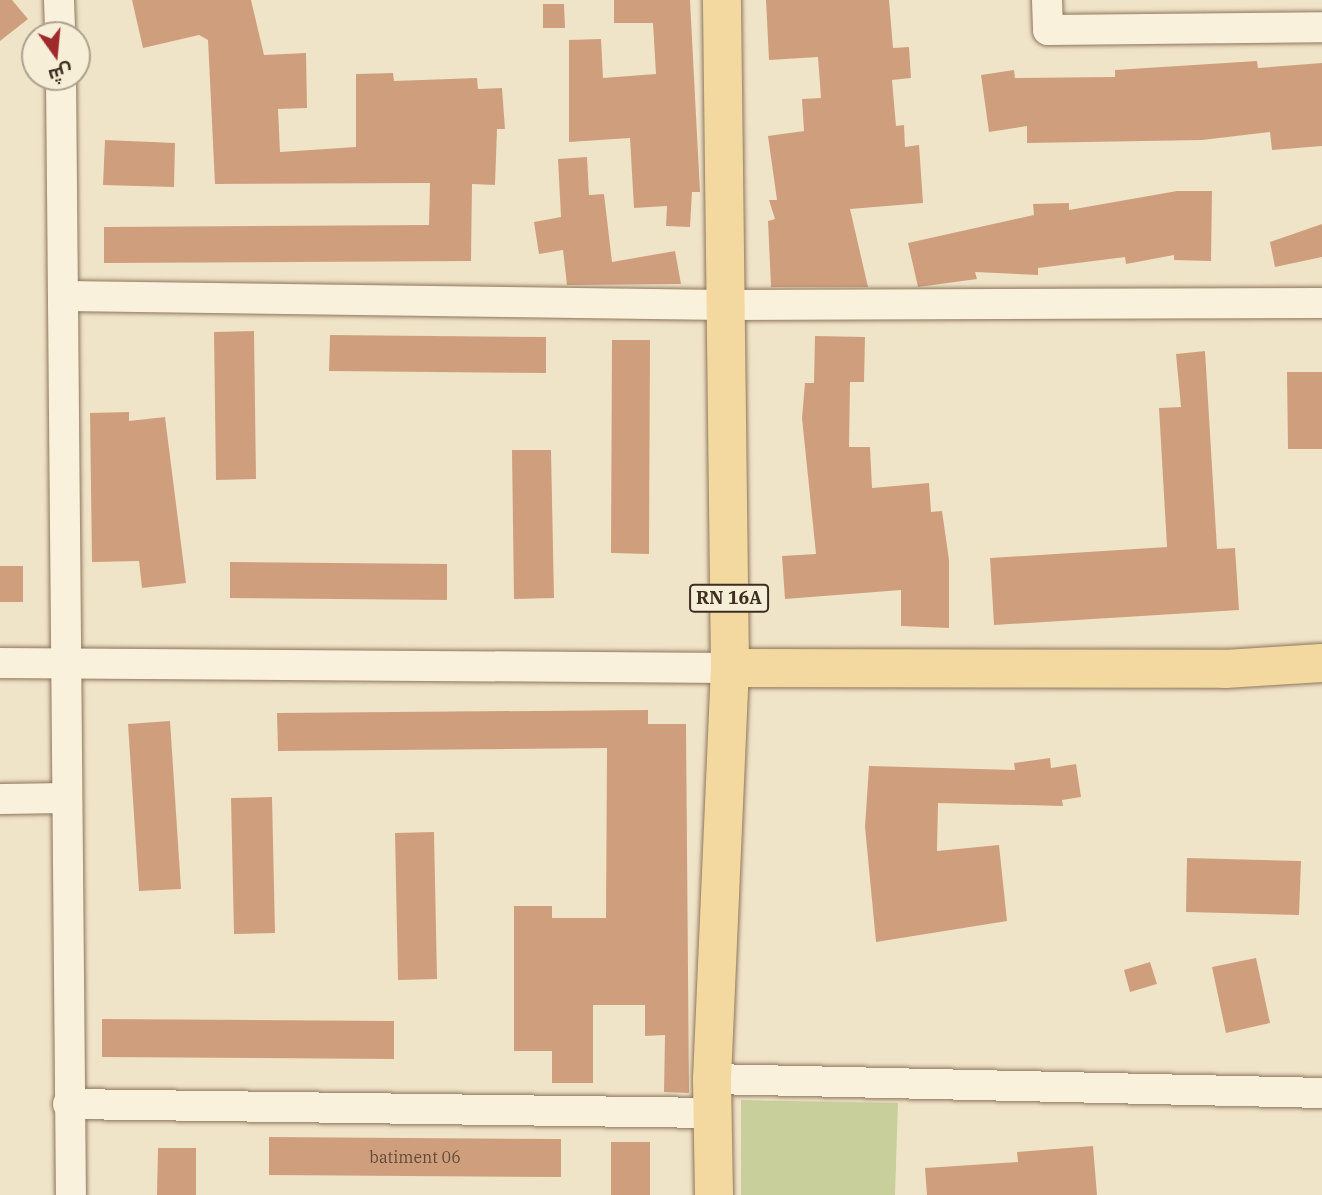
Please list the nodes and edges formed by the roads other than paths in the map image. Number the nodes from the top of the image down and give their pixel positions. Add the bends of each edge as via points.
1 (59, 0) edge
2 (722, 0) edge
3 (1047, 0) edge
4 (60, 21) edge
5 (1322, 27) edge
6 (61, 91) edge
7 (65, 296) junction
8 (1322, 303) edge
9 (725, 305) junction
10 (0, 663) edge
11 (64, 663) junction
12 (1322, 663) edge
13 (730, 668) junction
14 (66, 798) junction
15 (0, 799) edge
16 (1322, 1093) edge
17 (712, 1096) junction
18 (68, 1104) junction
19 (71, 1195) edge
20 (713, 1195) edge

1 - 4 street
2 - 9 main road, RN 16A
3 - 5 street via 1048,30
6 - 7 street
7 - 9 street
7 - 11 street
8 - 9 street
9 - 13 main road, RN 16A
10 - 11 street
11 - 13 street
11 - 14 street
12 - 13 main road via 1224,669
13 - 17 main road, RN 16A
14 - 15 street
14 - 18 street
16 - 17 street
17 - 18 street
17 - 20 main road, RN 16A
18 - 19 street

